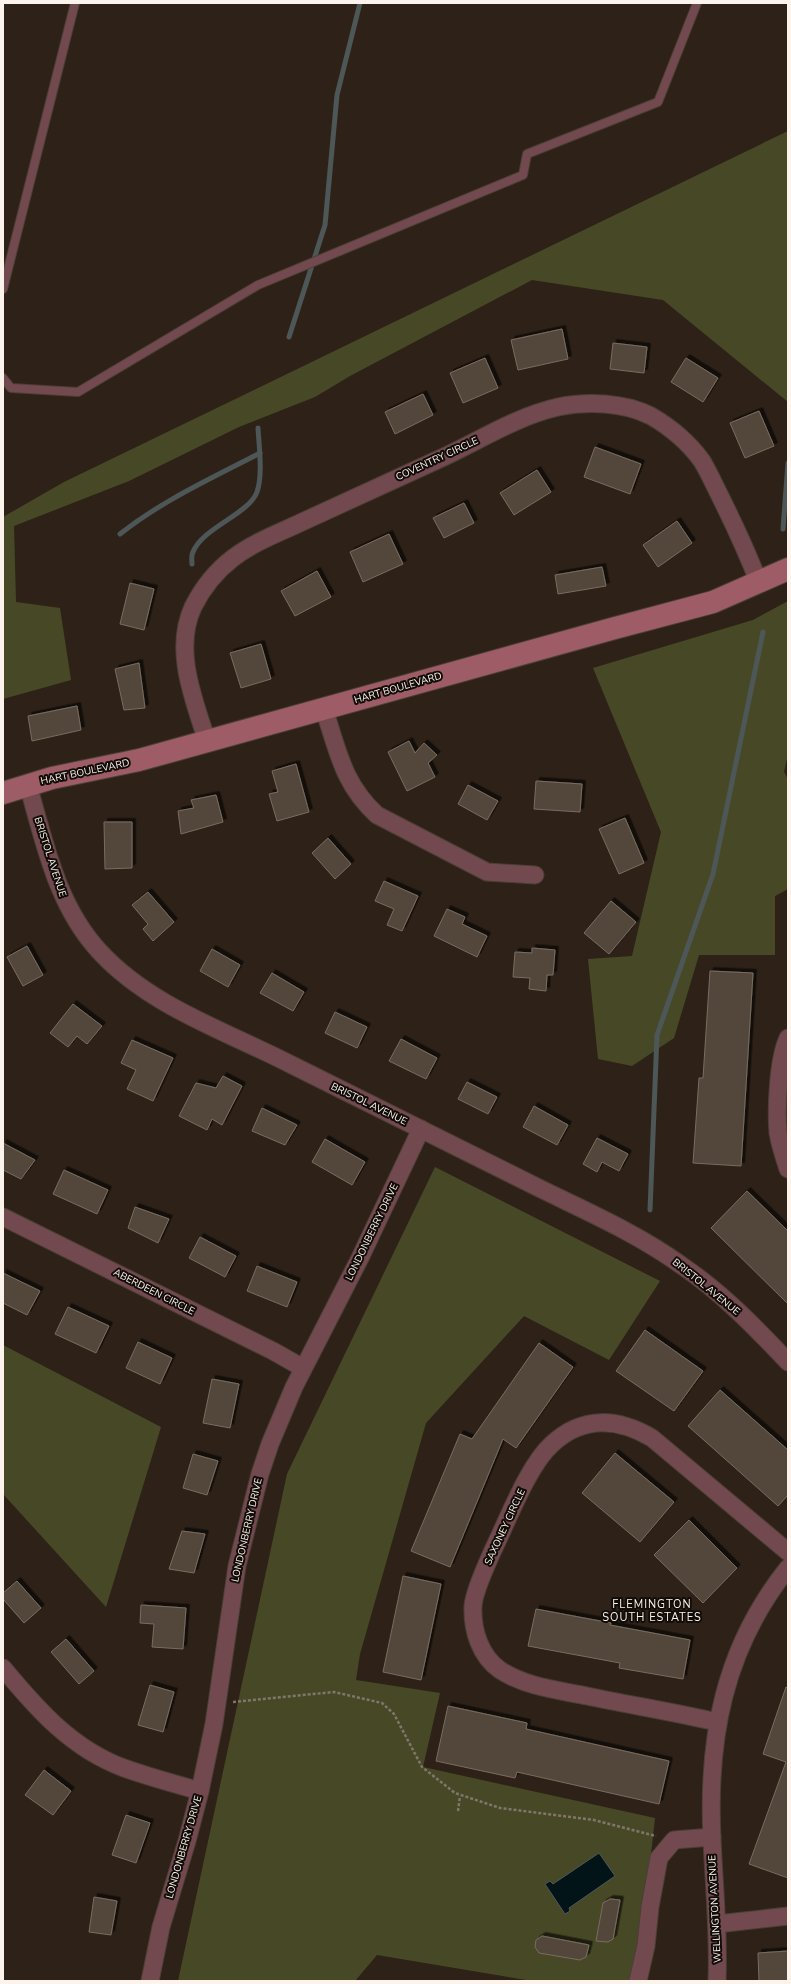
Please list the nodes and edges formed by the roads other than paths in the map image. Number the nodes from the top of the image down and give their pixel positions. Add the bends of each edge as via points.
1 (75, 3) edge
2 (697, 3) edge
3 (3, 289) edge
4 (3, 378) edge
5 (788, 569) edge
6 (759, 583) junction
7 (324, 709) junction
8 (207, 741) junction
9 (28, 785) junction
10 (3, 793) edge
11 (535, 875) dead end
12 (788, 1038) edge
13 (421, 1129) junction
14 (788, 1169) edge
15 (3, 1217) edge
16 (788, 1362) edge
17 (303, 1368) junction
18 (788, 1552) edge
19 (788, 1568) edge
20 (3, 1668) edge
21 (717, 1722) junction
22 (200, 1791) junction
23 (712, 1837) junction
24 (788, 1916) edge
25 (717, 1924) junction
26 (150, 1981) edge
27 (638, 1981) edge
28 (717, 1981) edge

1 - 3 lane
2 - 4 lane via 658,102 527,154 523,175 258,285 78,392 11,388
5 - 6 street, HART BOULEVARD
6 - 7 street, HART BOULEVARD via 699,606
6 - 8 street, COVENTRY CIRCLE via 706,469 688,444 649,415 629,409 607,404 559,407 511,425 256,544 216,572 202,590 192,610 185,656 192,698
7 - 8 street, HART BOULEVARD
7 - 11 street via 350,783 362,802 377,815 487,872
8 - 9 street, HART BOULEVARD via 139,760 76,772
9 - 10 street, HART BOULEVARD
9 - 13 street, BRISTOL AVENUE via 50,864 66,904 100,952 122,972 145,991 195,1018
12 - 14 street via 781,1062 777,1120 782,1152
13 - 16 street, BRISTOL AVENUE via 585,1211 681,1264 735,1309
13 - 17 street, LONDONBERRY DRIVE via 360,1258
15 - 17 street, ABERDEEN CIRCLE
17 - 22 street, LONDONBERRY DRIVE via 270,1444 251,1504 237,1566 217,1704
18 - 21 street, SAXONEY CIRCLE via 652,1438 635,1428 614,1422 592,1423 571,1430 551,1444 524,1486 488,1561 473,1605 474,1626 479,1645 488,1660 500,1670 530,1684
19 - 21 street, WELLINGTON AVENUE via 759,1610 745,1637 734,1664
20 - 22 street via 36,1708 77,1743 122,1768
21 - 23 street, WELLINGTON AVENUE via 711,1778
22 - 26 street, LONDONBERRY DRIVE via 161,1927
23 - 25 street, WELLINGTON AVENUE
23 - 27 street via 674,1840 659,1858
24 - 25 street
25 - 28 street, WELLINGTON AVENUE

